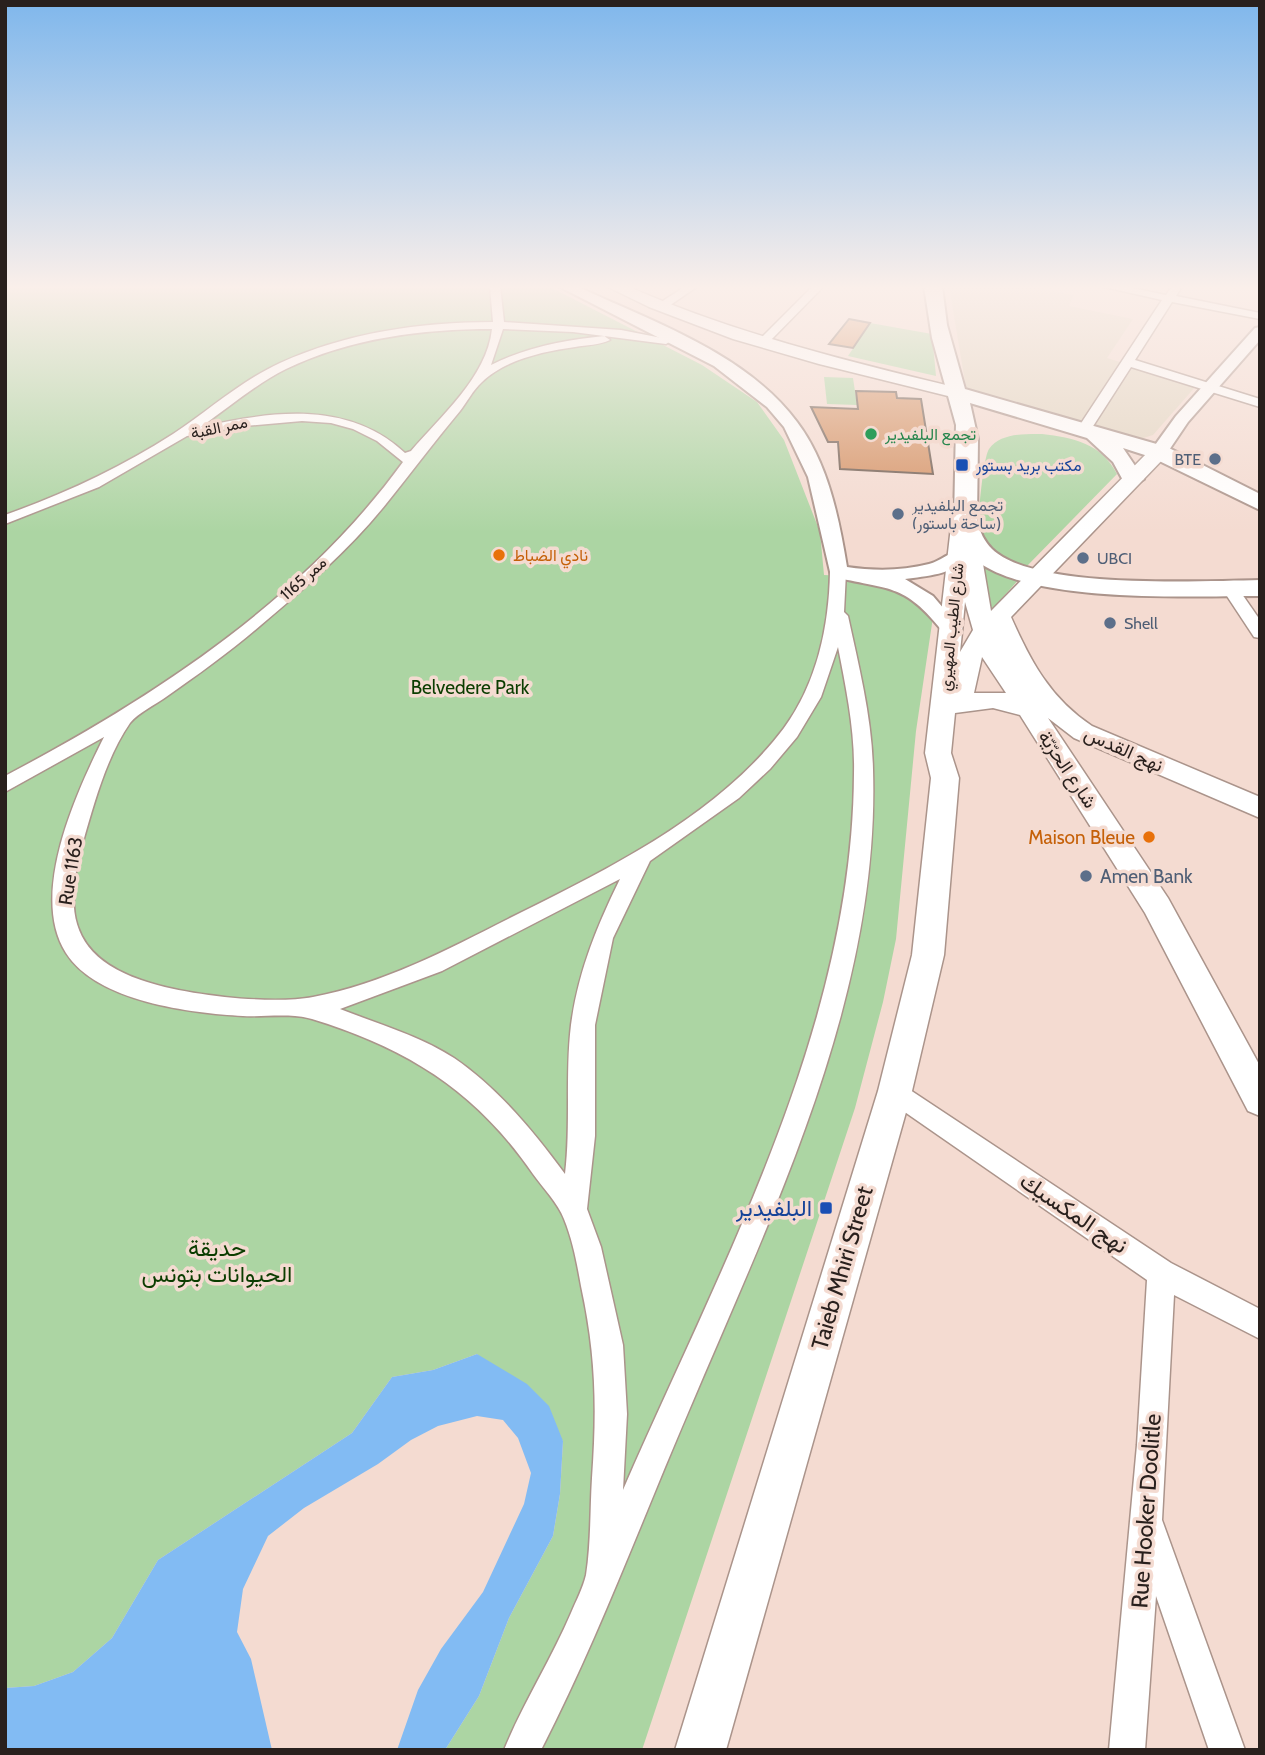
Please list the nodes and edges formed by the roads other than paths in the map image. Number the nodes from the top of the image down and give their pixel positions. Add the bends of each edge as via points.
1 (285, 368) edge
2 (483, 368) edge
3 (496, 368) edge
4 (718, 368) edge
5 (856, 368) edge
6 (950, 368) edge
7 (1124, 368) edge
8 (1148, 368) edge
9 (1229, 368) edge
10 (479, 378) junction
11 (1211, 387) junction
12 (959, 403) junction
13 (1260, 403) edge
14 (1084, 431) junction
15 (1174, 432) junction
16 (179, 436) junction
17 (1134, 445) junction
18 (969, 447) junction
19 (1159, 452) junction
20 (416, 454) junction
21 (1133, 479) junction
22 (1260, 503) edge
23 (5, 520) edge
24 (964, 547) junction
25 (838, 572) junction
26 (876, 577) junction
27 (1030, 587) junction
28 (1242, 591) edge
29 (1260, 598) edge
30 (838, 607) junction
31 (992, 624) junction
32 (951, 629) junction
33 (1260, 633) edge
34 (959, 706) junction
35 (1027, 709) junction
36 (122, 720) junction
37 (1083, 732) junction
38 (1054, 747) junction
39 (944, 778) junction
40 (5, 785) edge
41 (1260, 808) edge
42 (643, 855) junction
43 (308, 1007) junction
44 (895, 1091) junction
45 (1260, 1100) edge
46 (574, 1209) junction
47 (1161, 1273) junction
48 (1260, 1325) edge
49 (1147, 1521) junction
50 (602, 1577) junction
51 (522, 1750) edge
52 (701, 1750) edge
53 (1127, 1750) edge
54 (1227, 1750) edge

1 - 16 street, ممر القبة via 254,383
2 - 10 street, ممر 1165
3 - 10 street
4 - 25 street via 757,390 790,424 827,510
5 - 12 main road
6 - 12 main road
7 - 14 street
8 - 11 street
9 - 11 street
10 - 20 street, ممر 1165
11 - 13 street
11 - 15 street
12 - 14 main road
12 - 18 main road
14 - 17 main road
14 - 18 main road via 996,430
14 - 21 main road via 1122,459
15 - 17 street
15 - 19 street
16 - 20 street, ممر القبة via 274,417 326,419 378,435 402,457
16 - 23 street, ممر القبة via 104,479
17 - 19 main road
18 - 24 main road
19 - 21 main road
19 - 22 main road
20 - 36 street, ممر 1165 via 369,516 305,579 202,663
21 - 27 main road
24 - 26 street via 936,569
24 - 27 main road
24 - 31 main road, شارع الحرّيّة via 975,597
24 - 32 main road, شارع الطيب المهيري
25 - 26 street
25 - 30 street
26 - 32 street via 923,595
27 - 28 main road
27 - 31 main road
28 - 29 street
28 - 33 street
30 - 42 street via 822,670 807,706 784,740 723,800
30 - 50 street via 864,772 862,840 837,975 765,1199
31 - 34 main road via 968,661
31 - 35 main road, شارع الحرّيّة via 992,653
31 - 37 main road, نهج القدس via 1041,699
32 - 39 main road, شارع الطيب المهيري via 938,753
34 - 35 main road via 999,699
34 - 39 main road via 956,755
35 - 38 main road, شارع الحرّيّة
36 - 40 street, ممر 1165
36 - 43 street, Rue 1163 via 82,814 66,872 64,925 75,949 113,978 178,1000
37 - 38 main road via 1061,737
37 - 41 main road, نهج القدس
38 - 45 main road, شارع الحرّيّة via 1157,906
39 - 44 main road, Taieb Mhiri Street via 928,956
42 - 43 street via 476,945 410,975
42 - 46 street via 602,939 583,1025 582,1136
43 - 46 street via 410,1047 454,1073 512,1125
44 - 47 street, نهج المكسيك
44 - 52 main road, Taieb Mhiri Street
46 - 50 street via 608,1345 612,1414
47 - 48 street, نهج المكسيك
47 - 49 street, Rue Hooker Doolitle
49 - 53 street, Rue Hooker Doolitle
49 - 54 street
50 - 51 street via 569,1659

